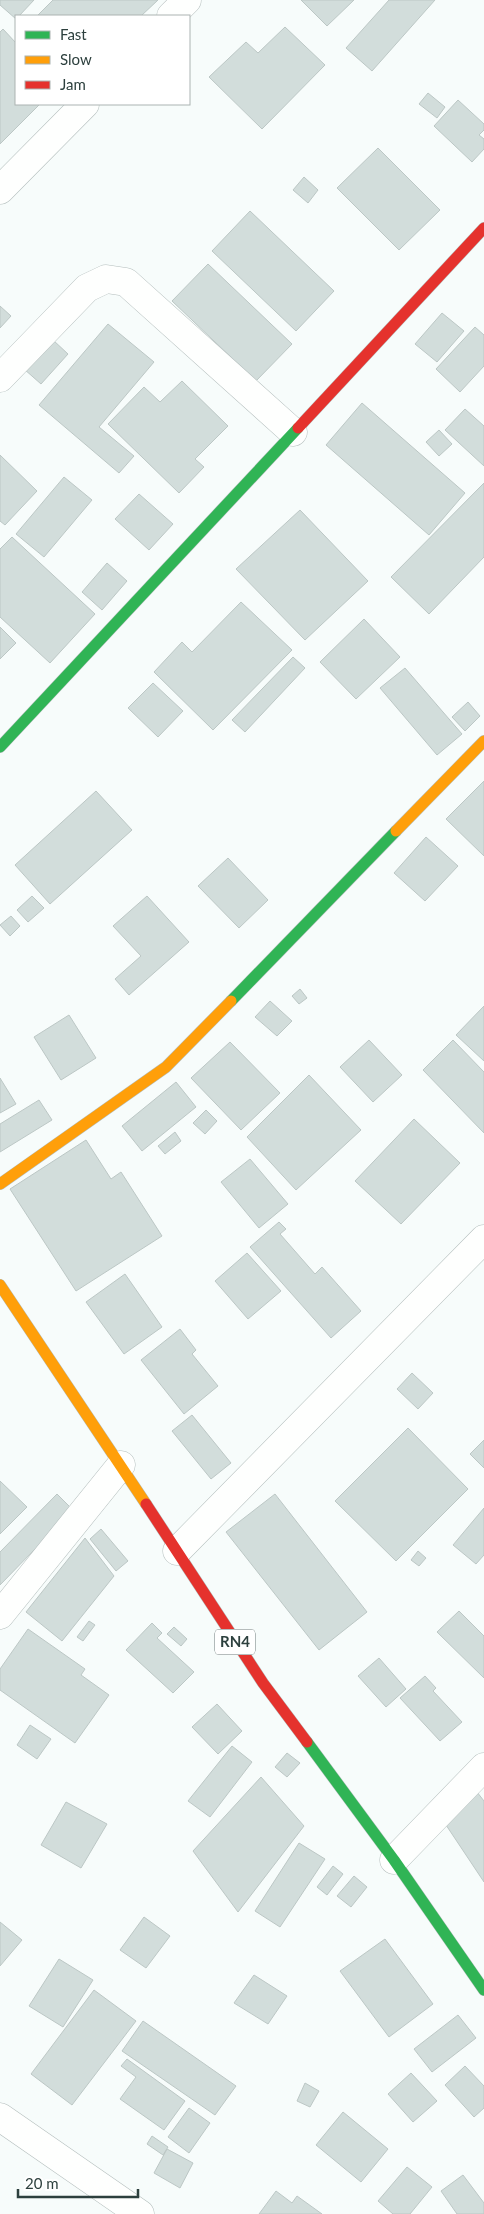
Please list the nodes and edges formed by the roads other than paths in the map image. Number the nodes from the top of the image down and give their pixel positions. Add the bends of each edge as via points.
1 (187, 0) edge
2 (172, 15) edge
3 (84, 105) edge
4 (0, 190) edge
5 (484, 228) edge
6 (0, 378) edge
7 (294, 432) junction
8 (484, 741) edge
9 (0, 747) edge
10 (0, 1184) edge
11 (484, 1239) edge
12 (0, 1285) edge
13 (121, 1465) junction
14 (176, 1551) junction
15 (0, 1615) edge
16 (484, 1767) edge
17 (394, 1860) junction
18 (484, 1990) edge
19 (0, 2117) edge
20 (140, 2214) edge

1 - 2 street
3 - 4 street
5 - 7 main road
6 - 7 street via 88,288 106,279 126,282
7 - 9 main road
8 - 10 main road via 166,1066
11 - 14 street
12 - 13 main road, RN4
13 - 14 main road, RN4
13 - 15 street
14 - 17 main road, RN4 via 263,1683
16 - 17 street
17 - 18 main road, RN4
19 - 20 street

